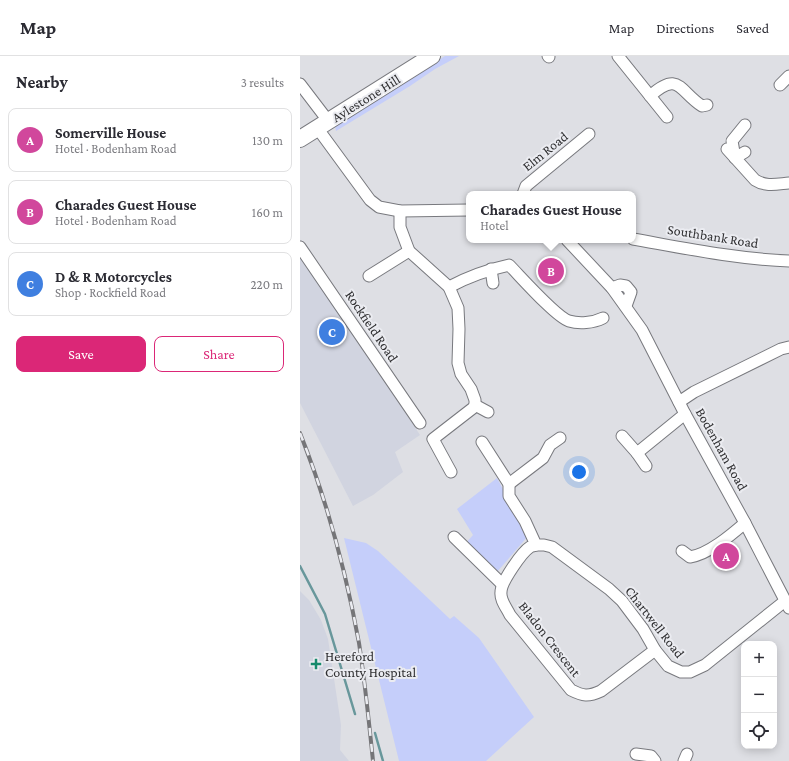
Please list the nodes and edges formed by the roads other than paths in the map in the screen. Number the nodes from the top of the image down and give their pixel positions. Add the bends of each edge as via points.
1 (432, 56) edge
2 (619, 56) edge
3 (789, 76) edge
4 (300, 84) edge
5 (780, 86) dead end
6 (650, 96) junction
7 (707, 105) dead end
8 (667, 117) dead end
9 (324, 125) junction
10 (744, 125) dead end
11 (589, 134) dead end
12 (300, 139) edge
13 (726, 149) dead end
14 (744, 152) dead end
15 (735, 158) junction
16 (789, 183) edge
17 (524, 191) edge
18 (466, 210) edge
19 (400, 211) junction
20 (636, 239) edge
21 (570, 243) edge
22 (580, 243) edge
23 (300, 247) edge
24 (575, 248) junction
25 (409, 251) junction
26 (789, 261) edge
27 (491, 269) junction
28 (369, 276) dead end
29 (493, 283) dead end
30 (449, 287) junction
31 (603, 318) dead end
32 (785, 348) edge
33 (679, 402) junction
34 (474, 406) junction
35 (488, 412) dead end
36 (685, 414) junction
37 (420, 423) dead end
38 (622, 436) dead end
39 (560, 438) dead end
40 (482, 442) dead end
41 (637, 453) junction
42 (646, 466) dead end
43 (451, 472) dead end
44 (509, 484) junction
45 (745, 523) junction
46 (454, 537) dead end
47 (536, 545) junction
48 (682, 551) dead end
49 (502, 584) junction
50 (787, 604) edge
51 (655, 650) junction
52 (636, 754) dead end
53 (655, 761) edge

1 - 9 highway, Aylestone Hill
2 - 6 street
3 - 5 street
4 - 9 street
6 - 7 street via 659,87 674,83 696,103
6 - 8 street
9 - 12 highway, Aylestone Hill
9 - 19 street via 370,200 379,207
10 - 15 street via 732,141
11 - 17 street, Elm Road via 526,186
13 - 15 street
14 - 15 street
15 - 16 street via 761,183
18 - 19 street
19 - 25 street via 400,226
20 - 26 street, Southbank Road
21 - 24 street, Bodenham Road
22 - 24 street
23 - 37 street, Rockfield Road
24 - 33 street, Bodenham Road via 626,306 642,330
25 - 28 street
25 - 30 street
27 - 29 street
27 - 30 street via 469,276
27 - 31 street via 509,265 564,319 586,322
30 - 34 street via 458,308 458,363 461,374 472,389
32 - 33 street via 780,356 773,360 718,388 710,385
33 - 36 street, Bodenham Road
34 - 35 street
34 - 43 street via 433,439
36 - 41 street
36 - 45 street, Bodenham Road
38 - 41 street
39 - 44 street via 550,445 543,458
40 - 44 street
41 - 42 street
44 - 47 street via 509,496
45 - 48 street via 698,556 690,557
45 - 50 street, Bodenham Road
46 - 49 street
47 - 49 street via 530,547
47 - 51 street, Chartwell Road via 552,547 622,601
49 - 51 street, Bladon Crescent via 502,602 510,614 571,690 581,695 592,695 601,691
50 - 51 street, Chartwell Road via 705,665 690,672 681,672 668,666
52 - 53 street via 651,756

